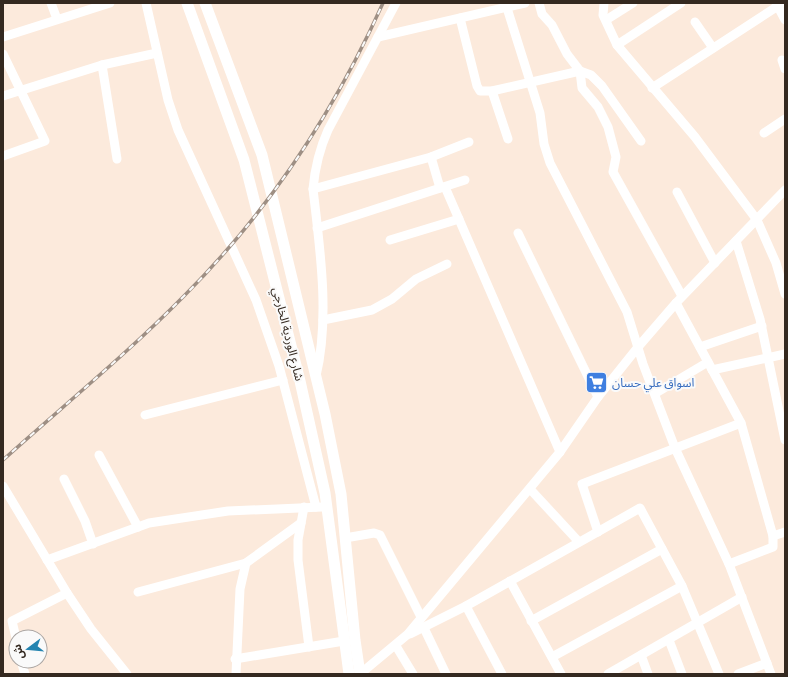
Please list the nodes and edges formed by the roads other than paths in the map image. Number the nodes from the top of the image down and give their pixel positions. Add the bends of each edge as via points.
1 (51, 3) edge
2 (110, 3) edge
3 (146, 3) edge
4 (187, 3) edge
5 (205, 3) edge
6 (396, 3) edge
7 (525, 3) edge
8 (539, 3) edge
9 (604, 3) edge
10 (633, 3) edge
11 (681, 3) edge
12 (778, 5) edge
13 (507, 8) junction
14 (460, 18) junction
15 (57, 19) junction
16 (606, 20) junction
17 (785, 20) edge
18 (695, 22) dead end
19 (3, 37) edge
20 (378, 37) junction
21 (617, 45) junction
22 (713, 48) junction
23 (157, 53) junction
24 (3, 54) edge
25 (102, 65) junction
26 (580, 71) junction
27 (530, 82) junction
28 (652, 88) junction
29 (21, 90) junction
30 (492, 92) junction
31 (3, 96) edge
32 (785, 119) edge
33 (764, 133) dead end
34 (508, 139) dead end
35 (641, 141) dead end
36 (469, 142) dead end
37 (3, 156) edge
38 (431, 157) junction
39 (117, 159) dead end
40 (465, 180) dead end
41 (443, 187) junction
42 (313, 189) junction
43 (785, 190) edge
44 (677, 192) dead end
45 (459, 219) junction
46 (756, 220) junction
47 (317, 228) junction
48 (518, 233) dead end
49 (390, 240) dead end
50 (736, 241) junction
51 (715, 263) junction
52 (447, 264) dead end
53 (785, 294) edge
54 (679, 299) junction
55 (323, 320) junction
56 (762, 326) junction
57 (638, 347) junction
58 (700, 347) junction
59 (785, 354) edge
60 (769, 359) junction
61 (710, 366) junction
62 (315, 378) junction
63 (282, 380) junction
64 (656, 393) junction
65 (598, 397) junction
66 (145, 415) dead end
67 (741, 423) junction
68 (784, 428) edge
69 (785, 440) edge
70 (675, 448) junction
71 (560, 452) junction
72 (99, 455) dead end
73 (64, 479) dead end
74 (3, 486) edge
75 (530, 489) junction
76 (325, 493) junction
77 (341, 494) junction
78 (322, 507) junction
79 (304, 508) junction
80 (301, 523) junction
81 (138, 527) junction
82 (330, 528) junction
83 (598, 532) junction
84 (785, 532) edge
85 (345, 534) junction
86 (773, 536) junction
87 (580, 542) junction
88 (93, 544) junction
89 (662, 549) junction
90 (46, 560) junction
91 (246, 563) junction
92 (729, 564) junction
93 (510, 581) junction
94 (682, 586) junction
95 (138, 592) dead end
96 (67, 593) junction
97 (742, 597) junction
98 (466, 606) junction
99 (421, 616) junction
100 (531, 621) junction
101 (698, 623) junction
102 (424, 628) junction
103 (14, 629) edge
104 (408, 634) junction
105 (669, 640) junction
106 (344, 642) junction
107 (396, 646) junction
108 (309, 647) junction
109 (641, 655) junction
110 (552, 657) junction
111 (235, 659) junction
112 (767, 663) junction
113 (613, 673) edge
114 (128, 674) edge
115 (236, 674) edge
116 (349, 674) edge
117 (360, 674) edge
118 (413, 674) edge
119 (446, 674) edge
120 (502, 674) edge
121 (561, 674) edge
122 (648, 674) edge
123 (682, 674) edge
124 (719, 674) edge
125 (738, 674) edge
126 (771, 674) edge

1 - 15 street
2 - 15 street
3 - 23 street
4 - 76 main road, شارع الوردية الخارجي via 244,160
5 - 62 main road, شارع الوردية الخارجي via 262,155
6 - 20 street
7 - 13 street
8 - 26 street via 542,14 552,25 567,54
9 - 16 street
10 - 16 street
11 - 21 street
12 - 17 street
12 - 22 street
13 - 14 street
13 - 27 street
14 - 20 street
14 - 30 street via 478,89
15 - 19 street
16 - 21 street
18 - 22 street
20 - 42 street via 319,151
21 - 28 street
22 - 28 street
23 - 25 street
23 - 63 street via 178,130 256,300
24 - 29 street
25 - 29 street
25 - 39 street
26 - 27 street
26 - 35 street via 591,75 602,86
26 - 54 street via 582,88 598,107 610,135 616,157 613,172
27 - 30 street
27 - 57 street via 542,121 544,144 550,163 627,312
28 - 46 street via 695,137
29 - 31 street
29 - 37 street via 45,141
30 - 34 street
32 - 33 street
36 - 38 street
38 - 41 street
38 - 42 street
40 - 41 street
41 - 45 street
41 - 47 street
42 - 47 street
43 - 46 street
44 - 51 street
45 - 49 street
45 - 71 street
46 - 50 street
46 - 53 street via 776,263
47 - 55 street
48 - 65 street
50 - 51 street
50 - 56 street
51 - 54 street
52 - 55 street via 406,285 392,299 372,310
54 - 57 street
54 - 58 street
55 - 62 street via 321,354
56 - 58 street
56 - 60 street
57 - 64 street
57 - 65 street
58 - 61 street
59 - 60 street
60 - 61 street
60 - 68 street
61 - 64 street
61 - 67 street
62 - 77 main road, شارع الوردية الخارجي
63 - 66 street
63 - 78 street
64 - 70 street
65 - 71 street
67 - 70 street
67 - 86 street
68 - 69 street
70 - 83 street via 582,484
70 - 92 street
71 - 75 street
72 - 81 street
73 - 88 street via 85,521
74 - 90 street
75 - 87 street
75 - 99 street
76 - 77 main road via 329,502 333,503 337,502
76 - 78 main road, شارع الوردية الخارجي
77 - 85 main road, شارع الوردية الخارجي
78 - 79 street
78 - 82 main road, شارع الوردية الخارجي
79 - 80 street
79 - 81 street via 228,511
80 - 91 street
80 - 108 street via 298,560
81 - 88 street
82 - 85 main road via 336,522
82 - 106 main road, شارع الوردية الخارجي
83 - 87 street
83 - 89 street via 640,508
84 - 86 street
85 - 99 street via 374,533 380,536
85 - 117 main road, شارع الوردية الخارجي
86 - 92 street via 773,547
87 - 93 street
88 - 90 street
89 - 94 street
89 - 100 street
90 - 96 street
91 - 95 street
91 - 111 street via 240,589
92 - 97 street
93 - 98 street
93 - 100 street
94 - 101 street
94 - 110 street
96 - 103 street via 12,621
96 - 114 street via 91,629
97 - 101 street
97 - 112 street
98 - 102 street
98 - 120 street
99 - 104 street
100 - 110 street
101 - 105 street
101 - 124 street
102 - 104 street
102 - 119 street
104 - 107 street
105 - 109 street
105 - 123 street
106 - 108 street
106 - 116 main road, شارع الوردية الخارجي
107 - 117 street
107 - 118 street
108 - 111 street
109 - 113 street
109 - 122 street
110 - 121 street
111 - 115 street
112 - 125 street
112 - 126 street

